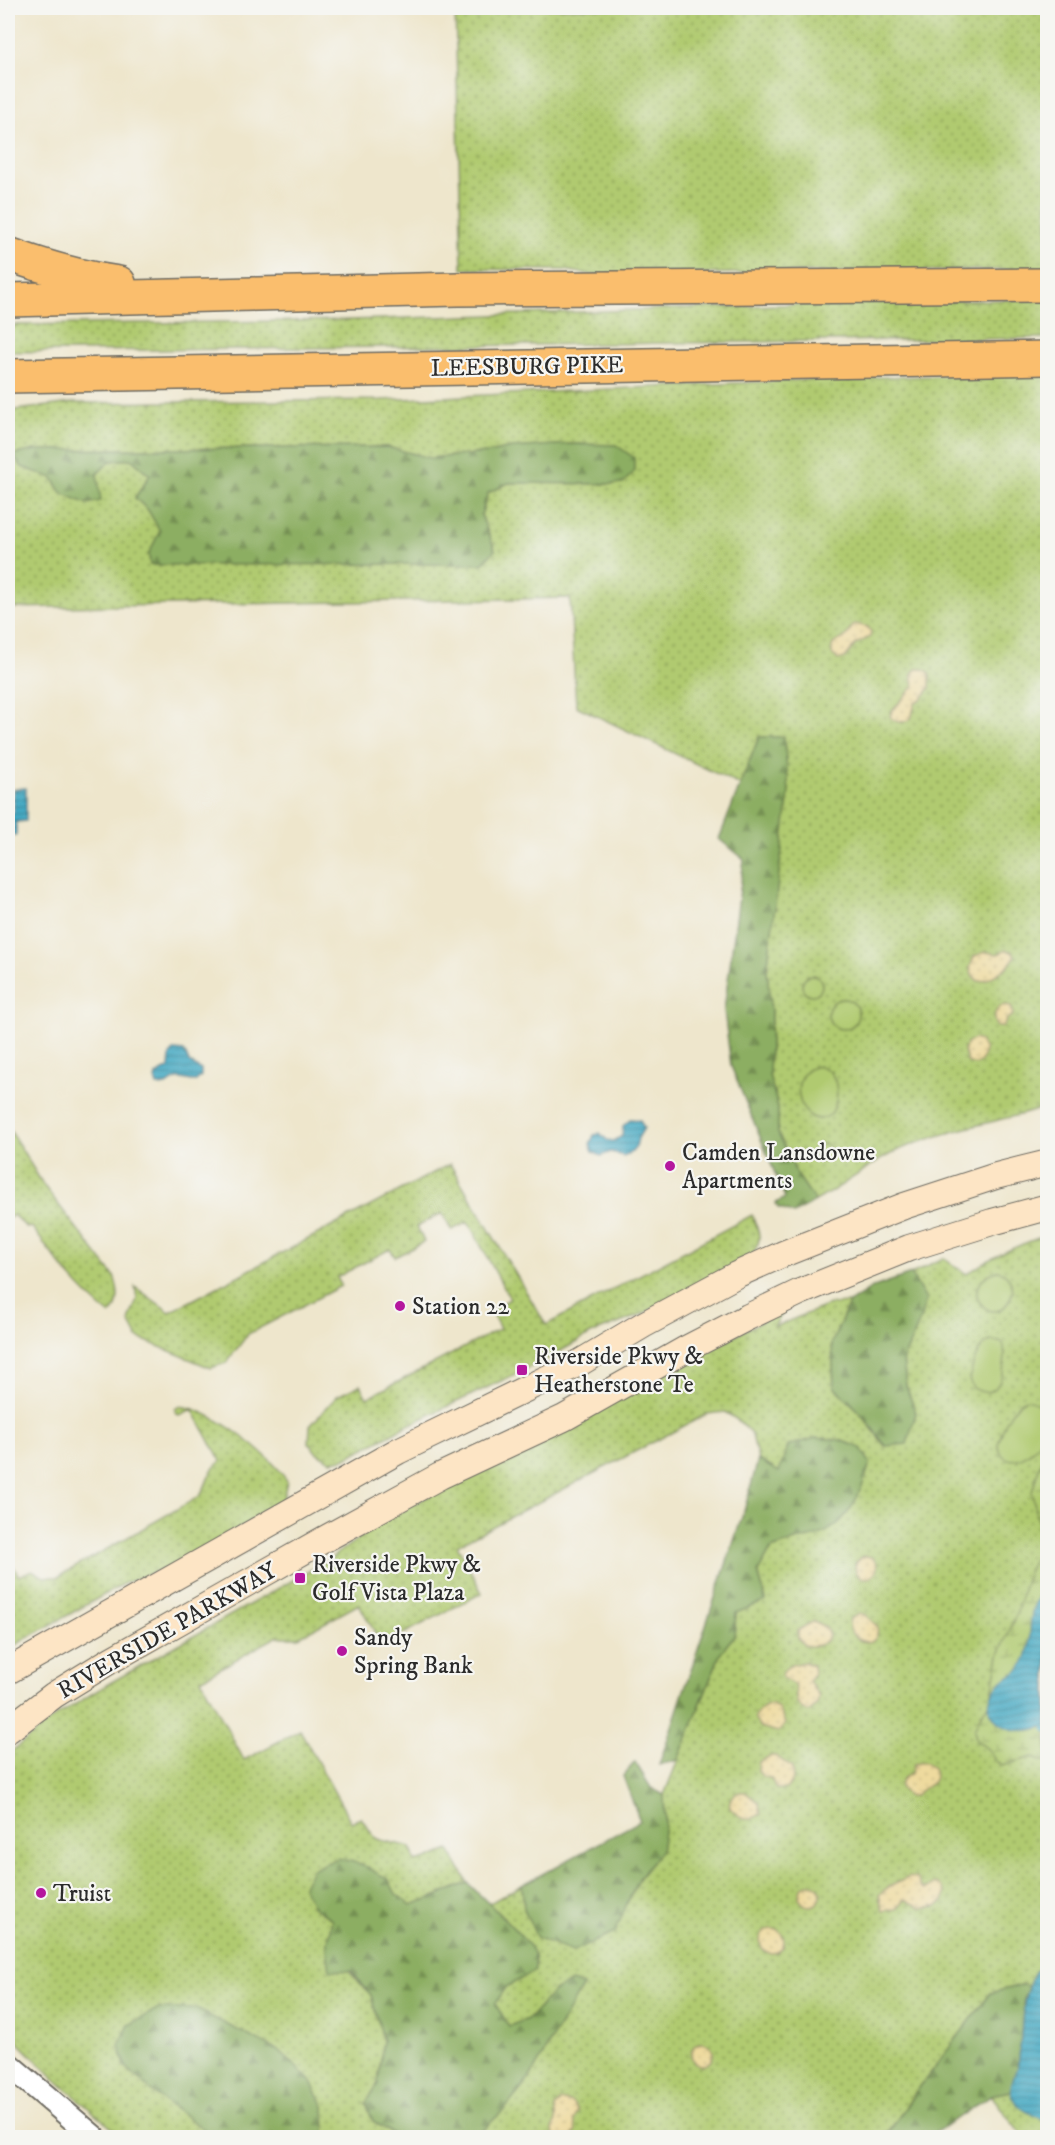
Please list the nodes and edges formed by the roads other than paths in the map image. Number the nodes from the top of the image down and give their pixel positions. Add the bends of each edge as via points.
1 (8, 254) edge
2 (1047, 285) edge
3 (237, 294) junction
4 (8, 300) edge
5 (1047, 358) edge
6 (135, 374) junction
7 (8, 376) edge
8 (8, 396) edge
9 (1047, 1163) edge
10 (1047, 1207) edge
11 (8, 1671) edge
12 (8, 1730) edge
13 (8, 2064) edge
14 (95, 2138) edge

1 - 3 highway via 90,279
2 - 3 highway
3 - 4 highway
5 - 6 highway, LEESBURG PIKE
6 - 7 highway, LEESBURG PIKE
6 - 8 highway
9 - 11 main road, RIVERSIDE PARKWAY via 904,1206 736,1275 581,1362 399,1451
10 - 12 main road, RIVERSIDE PARKWAY via 909,1248 748,1317 564,1418 440,1476 338,1531 111,1660 54,1695
13 - 14 street

